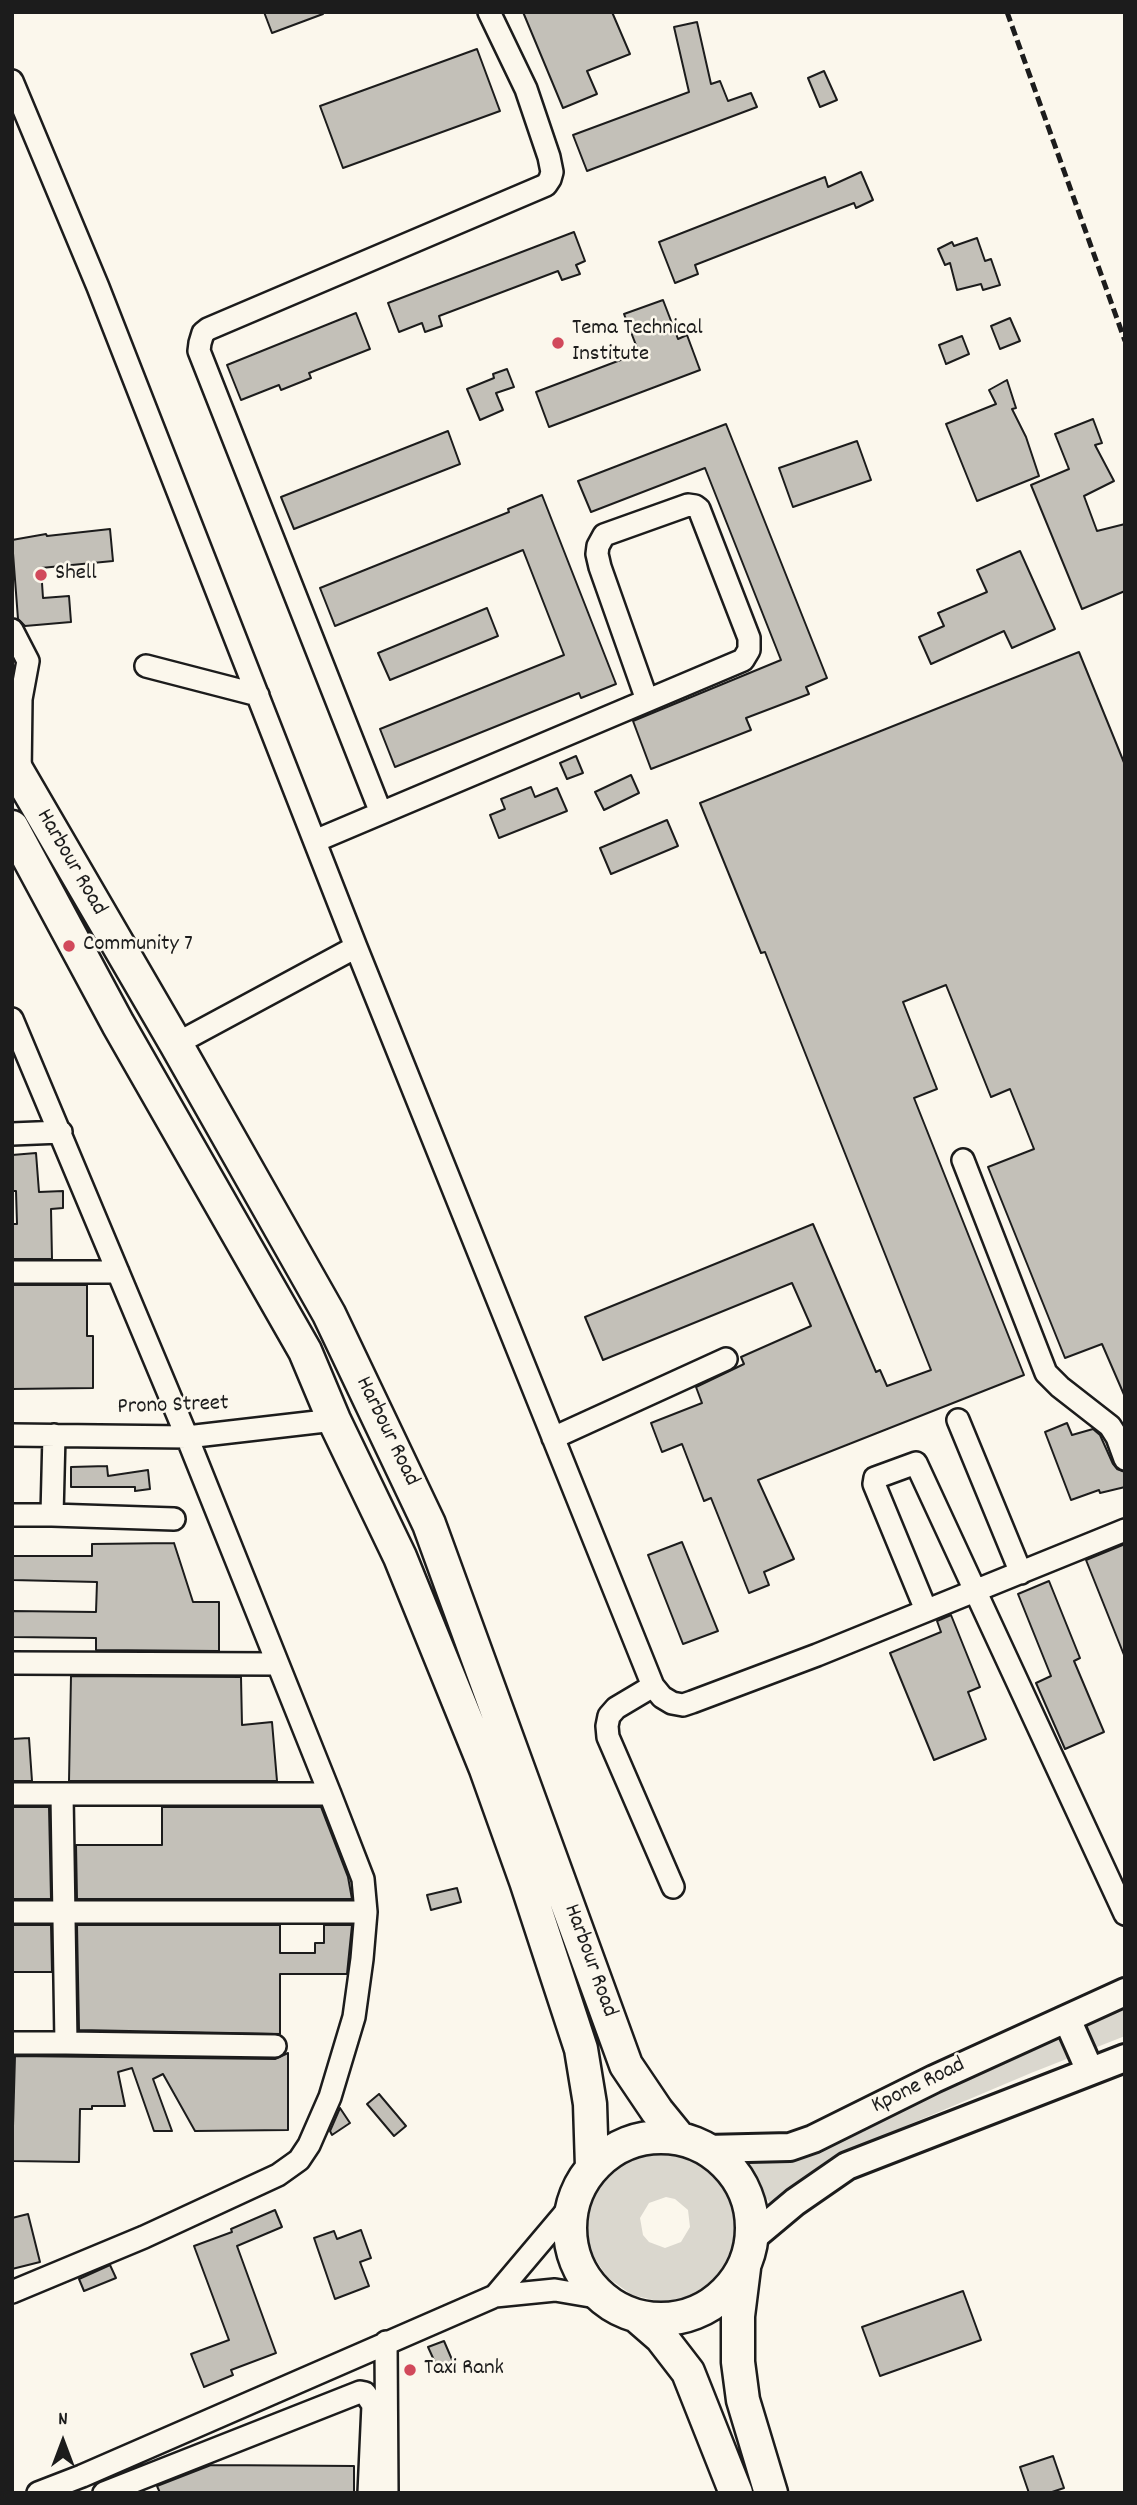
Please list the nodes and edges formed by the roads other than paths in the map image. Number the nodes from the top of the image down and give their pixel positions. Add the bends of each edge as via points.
1 (489, 12) edge
2 (12, 81) edge
3 (12, 631) edge
4 (146, 666) dead end
5 (258, 695) junction
6 (646, 701) junction
7 (16, 770) edge
8 (381, 813) junction
9 (12, 827) edge
10 (315, 841) junction
11 (356, 947) junction
12 (12, 1019) edge
13 (176, 1044) junction
14 (61, 1132) junction
15 (12, 1134) edge
16 (963, 1160) dead end
17 (12, 1272) edge
18 (118, 1272) junction
19 (726, 1359) dead end
20 (334, 1420) junction
21 (958, 1420) dead end
22 (12, 1435) edge
23 (54, 1435) junction
24 (187, 1437) junction
25 (554, 1438) junction
26 (1125, 1459) edge
27 (12, 1515) edge
28 (52, 1515) junction
29 (174, 1519) dead end
30 (1125, 1530) edge
31 (1021, 1573) junction
32 (976, 1592) junction
33 (926, 1610) junction
34 (12, 1663) edge
35 (277, 1664) junction
36 (653, 1686) junction
37 (12, 1794) edge
38 (330, 1794) junction
39 (62, 1795) junction
40 (673, 1887) dead end
41 (12, 1912) edge
42 (64, 1912) junction
43 (366, 1912) junction
44 (1125, 1914) edge
45 (1125, 1992) edge
46 (1068, 2019) junction
47 (12, 2043) edge
48 (66, 2043) junction
49 (275, 2046) dead end
50 (1125, 2058) edge
51 (1090, 2071) junction
52 (692, 2143) junction
53 (592, 2167) junction
54 (571, 2206) junction
55 (748, 2252) junction
56 (12, 2292) edge
57 (495, 2296) junction
58 (602, 2298) junction
59 (638, 2317) junction
60 (386, 2343) junction
61 (38, 2493) edge
62 (104, 2493) edge
63 (369, 2493) edge
64 (387, 2493) edge
65 (737, 2493) edge
66 (771, 2493) edge

1 - 8 street via 526,89 545,145 551,172 546,185 208,329 199,351
2 - 5 street
3 - 7 street via 28,661
4 - 5 street
5 - 10 street
6 - 6 street via 743,660 749,650 749,638 695,506 604,536 598,546 600,567
6 - 8 street
7 - 13 highway, Harbour Road
8 - 10 street
9 - 20 highway, Harbour Road via 118,1024 305,1351
10 - 11 street
11 - 13 street
11 - 25 street
12 - 14 street
13 - 52 highway, Harbour Road via 329,1314 429,1524 626,2064 657,2111
14 - 15 street
14 - 18 street
16 - 26 street via 1046,1373 1110,1426
17 - 18 street
18 - 24 street
19 - 25 street
20 - 24 street, Prono Street
20 - 53 highway, Harbour Road via 400,1557 526,1881 581,2049 590,2104
21 - 31 street
22 - 23 street, Prono Street
23 - 24 street, Prono Street
23 - 28 street
24 - 35 street
25 - 36 street
27 - 28 street
28 - 29 street
30 - 31 street
31 - 32 street
32 - 33 street
32 - 33 street via 916,1463 875,1478 874,1484
32 - 44 street
33 - 36 street via 692,1702 672,1703
34 - 35 street
35 - 38 street
36 - 40 street via 616,1708 609,1716 608,1737
37 - 39 street
38 - 39 street
38 - 43 street via 363,1879
39 - 42 street
41 - 42 street
42 - 43 street
42 - 48 street
43 - 56 street via 354,2017 330,2097 299,2160 278,2175 144,2237
45 - 46 main road, Kpone Road
46 - 51 main road
46 - 52 main road, Kpone Road via 790,2147
47 - 48 street
48 - 49 street
50 - 51 main road, Kpone Road
51 - 55 main road, Kpone Road via 847,2166 795,2202
52 - 53 highway via 655,2137 632,2141 610,2151
52 - 55 highway via 730,2169 747,2195 752,2215
53 - 54 highway
54 - 57 street
54 - 58 highway via 574,2257 587,2284
55 - 59 highway via 731,2287 712,2304 688,2315
55 - 66 highway via 738,2316 738,2362 743,2400
57 - 58 street via 555,2290
57 - 60 street
58 - 59 highway
59 - 65 highway via 661,2337 688,2372
60 - 61 street
60 - 64 street
62 - 63 street via 359,2392 373,2405

